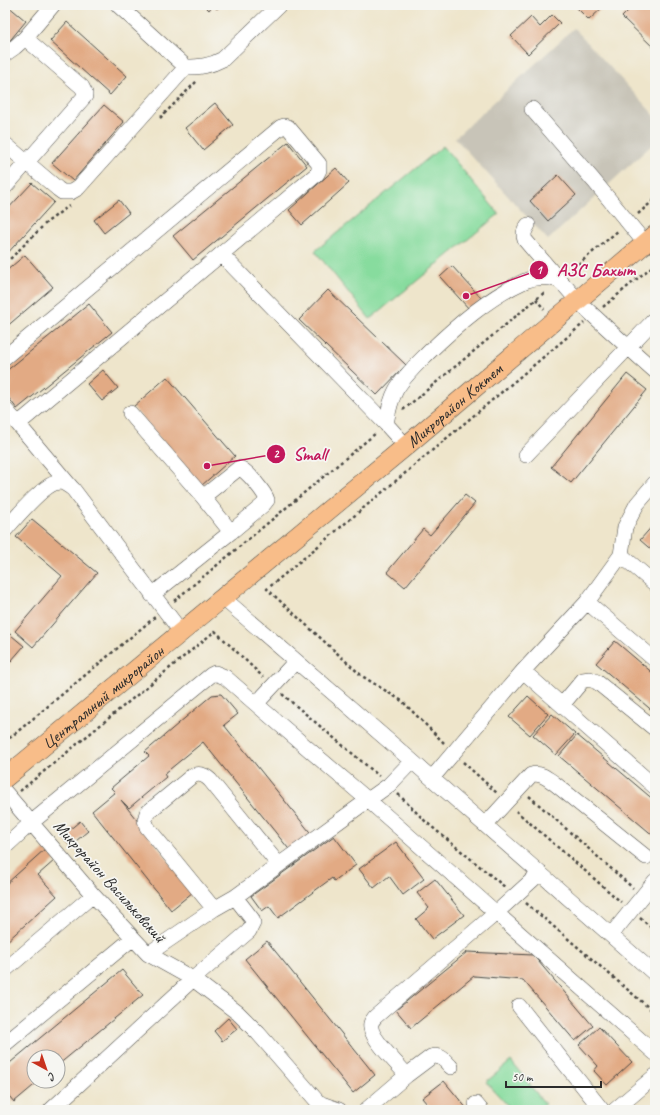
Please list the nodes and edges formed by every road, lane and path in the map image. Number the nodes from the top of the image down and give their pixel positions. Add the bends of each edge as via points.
1 (53, 5) edge
2 (118, 5) edge
3 (279, 5) edge
4 (25, 38) junction
5 (5, 54) edge
6 (186, 67) junction
7 (532, 109) dead end
8 (5, 144) edge
9 (27, 163) junction
10 (5, 187) edge
11 (655, 199) edge
12 (628, 222) junction
13 (528, 226) dead end
14 (650, 239) edge
15 (221, 254) junction
16 (655, 264) edge
17 (559, 280) junction
18 (577, 300) junction
19 (593, 315) junction
20 (655, 319) edge
21 (628, 348) junction
22 (5, 357) edge
23 (655, 371) edge
24 (5, 409) edge
25 (130, 413) dead end
26 (18, 424) junction
27 (386, 424) junction
28 (406, 446) junction
29 (526, 455) dead end
30 (73, 489) junction
31 (653, 490) edge
32 (203, 497) junction
33 (5, 530) edge
34 (231, 532) junction
35 (621, 555) junction
36 (655, 584) edge
37 (267, 589) dead end
38 (152, 595) junction
39 (223, 598) junction
40 (587, 602) junction
41 (164, 610) junction
42 (182, 633) junction
43 (655, 660) edge
44 (296, 661) junction
45 (523, 671) junction
46 (273, 686) junction
47 (256, 704) junction
48 (562, 705) junction
49 (655, 729) edge
50 (5, 742) edge
51 (412, 761) junction
52 (5, 778) edge
53 (432, 778) junction
54 (389, 785) junction
55 (520, 787) junction
56 (655, 787) edge
57 (8, 795) edge
58 (368, 800) junction
59 (32, 822) junction
60 (485, 825) junction
61 (5, 846) edge
62 (646, 857) dead end
63 (279, 865) junction
64 (540, 873) junction
65 (655, 881) edge
66 (636, 891) dead end
67 (93, 895) junction
68 (516, 895) junction
69 (235, 897) junction
70 (214, 909) junction
71 (496, 913) junction
72 (611, 935) junction
73 (133, 938) junction
74 (148, 954) junction
75 (5, 970) edge
76 (655, 974) edge
77 (194, 979) junction
78 (519, 1006) dead end
79 (655, 1013) edge
80 (5, 1044) edge
81 (655, 1053) edge
82 (451, 1067) dead end
83 (407, 1075) junction
84 (655, 1076) edge
85 (51, 1110) edge
86 (338, 1110) edge
87 (366, 1110) edge
88 (602, 1110) edge
89 (615, 1110) edge

1 - 4 street
2 - 6 street
3 - 6 street via 223,59 201,67
4 - 5 street
4 - 9 street via 82,87 85,93 83,100
6 - 9 street via 71,192 62,192
7 - 12 street
8 - 9 street
9 - 10 street
11 - 12 path
12 - 14 street
12 - 17 path
13 - 17 street via 524,230 525,240
14 - 18 main road, Микрорайон Коктем
15 - 22 street via 317,174 318,161 288,127 281,127
15 - 26 street
15 - 27 street
16 - 19 path
17 - 18 street
17 - 27 path
17 - 27 street via 526,280 491,300 462,323 420,360 401,383 391,401
18 - 19 street
18 - 28 main road, Микрорайон Коктем
19 - 21 street
19 - 37 path
20 - 21 street
21 - 23 street
21 - 29 street
24 - 26 street
25 - 32 street
26 - 30 street
27 - 28 street
27 - 41 path
28 - 39 main road, Микрорайон Коктем
30 - 33 street via 60,482 49,486
30 - 38 street
31 - 35 street via 637,504 626,528
32 - 34 street
32 - 34 street via 239,468 244,470 265,494 267,500 264,505
34 - 38 street
35 - 36 street
35 - 40 street
38 - 41 street
39 - 42 main road, Центральный микрорайон
39 - 44 street
40 - 43 street
40 - 45 street
41 - 42 street
41 - 50 path
42 - 52 main road, Центральный микрорайон
44 - 46 street
44 - 51 street
45 - 48 street
45 - 53 street
46 - 47 street
46 - 54 path
46 - 57 path via 216,631
47 - 58 street
47 - 59 street via 225,677 215,673 211,675
48 - 49 street via 583,680 590,679
48 - 56 street
51 - 53 street
51 - 54 street
53 - 60 street
54 - 58 street
54 - 68 path via 426,822
55 - 60 street
55 - 62 street via 531,775 544,776
55 - 66 path
57 - 59 street, Микрорайон Васильковский
58 - 63 street
58 - 71 street
59 - 61 street
59 - 67 street, Микрорайон Васильковский
60 - 64 street
63 - 69 street
63 - 70 street via 210,780 201,774 192,776 147,813 145,820 147,827
64 - 68 street
64 - 72 street
65 - 72 street
67 - 73 street, Микрорайон Васильковский
67 - 75 street
68 - 71 street
68 - 79 path
69 - 70 street
69 - 77 street via 250,916 252,928
70 - 74 street
71 - 81 street
71 - 83 street via 372,1021 370,1027 374,1038
72 - 76 street
73 - 74 street, Микрорайон Васильковский
73 - 80 street
74 - 77 street, Микрорайон Васильковский
77 - 85 street
77 - 86 street, Микрорайон Васильковский via 238,1013 317,1101
78 - 88 street
82 - 83 street via 440,1056 435,1056
83 - 87 street
84 - 89 street

